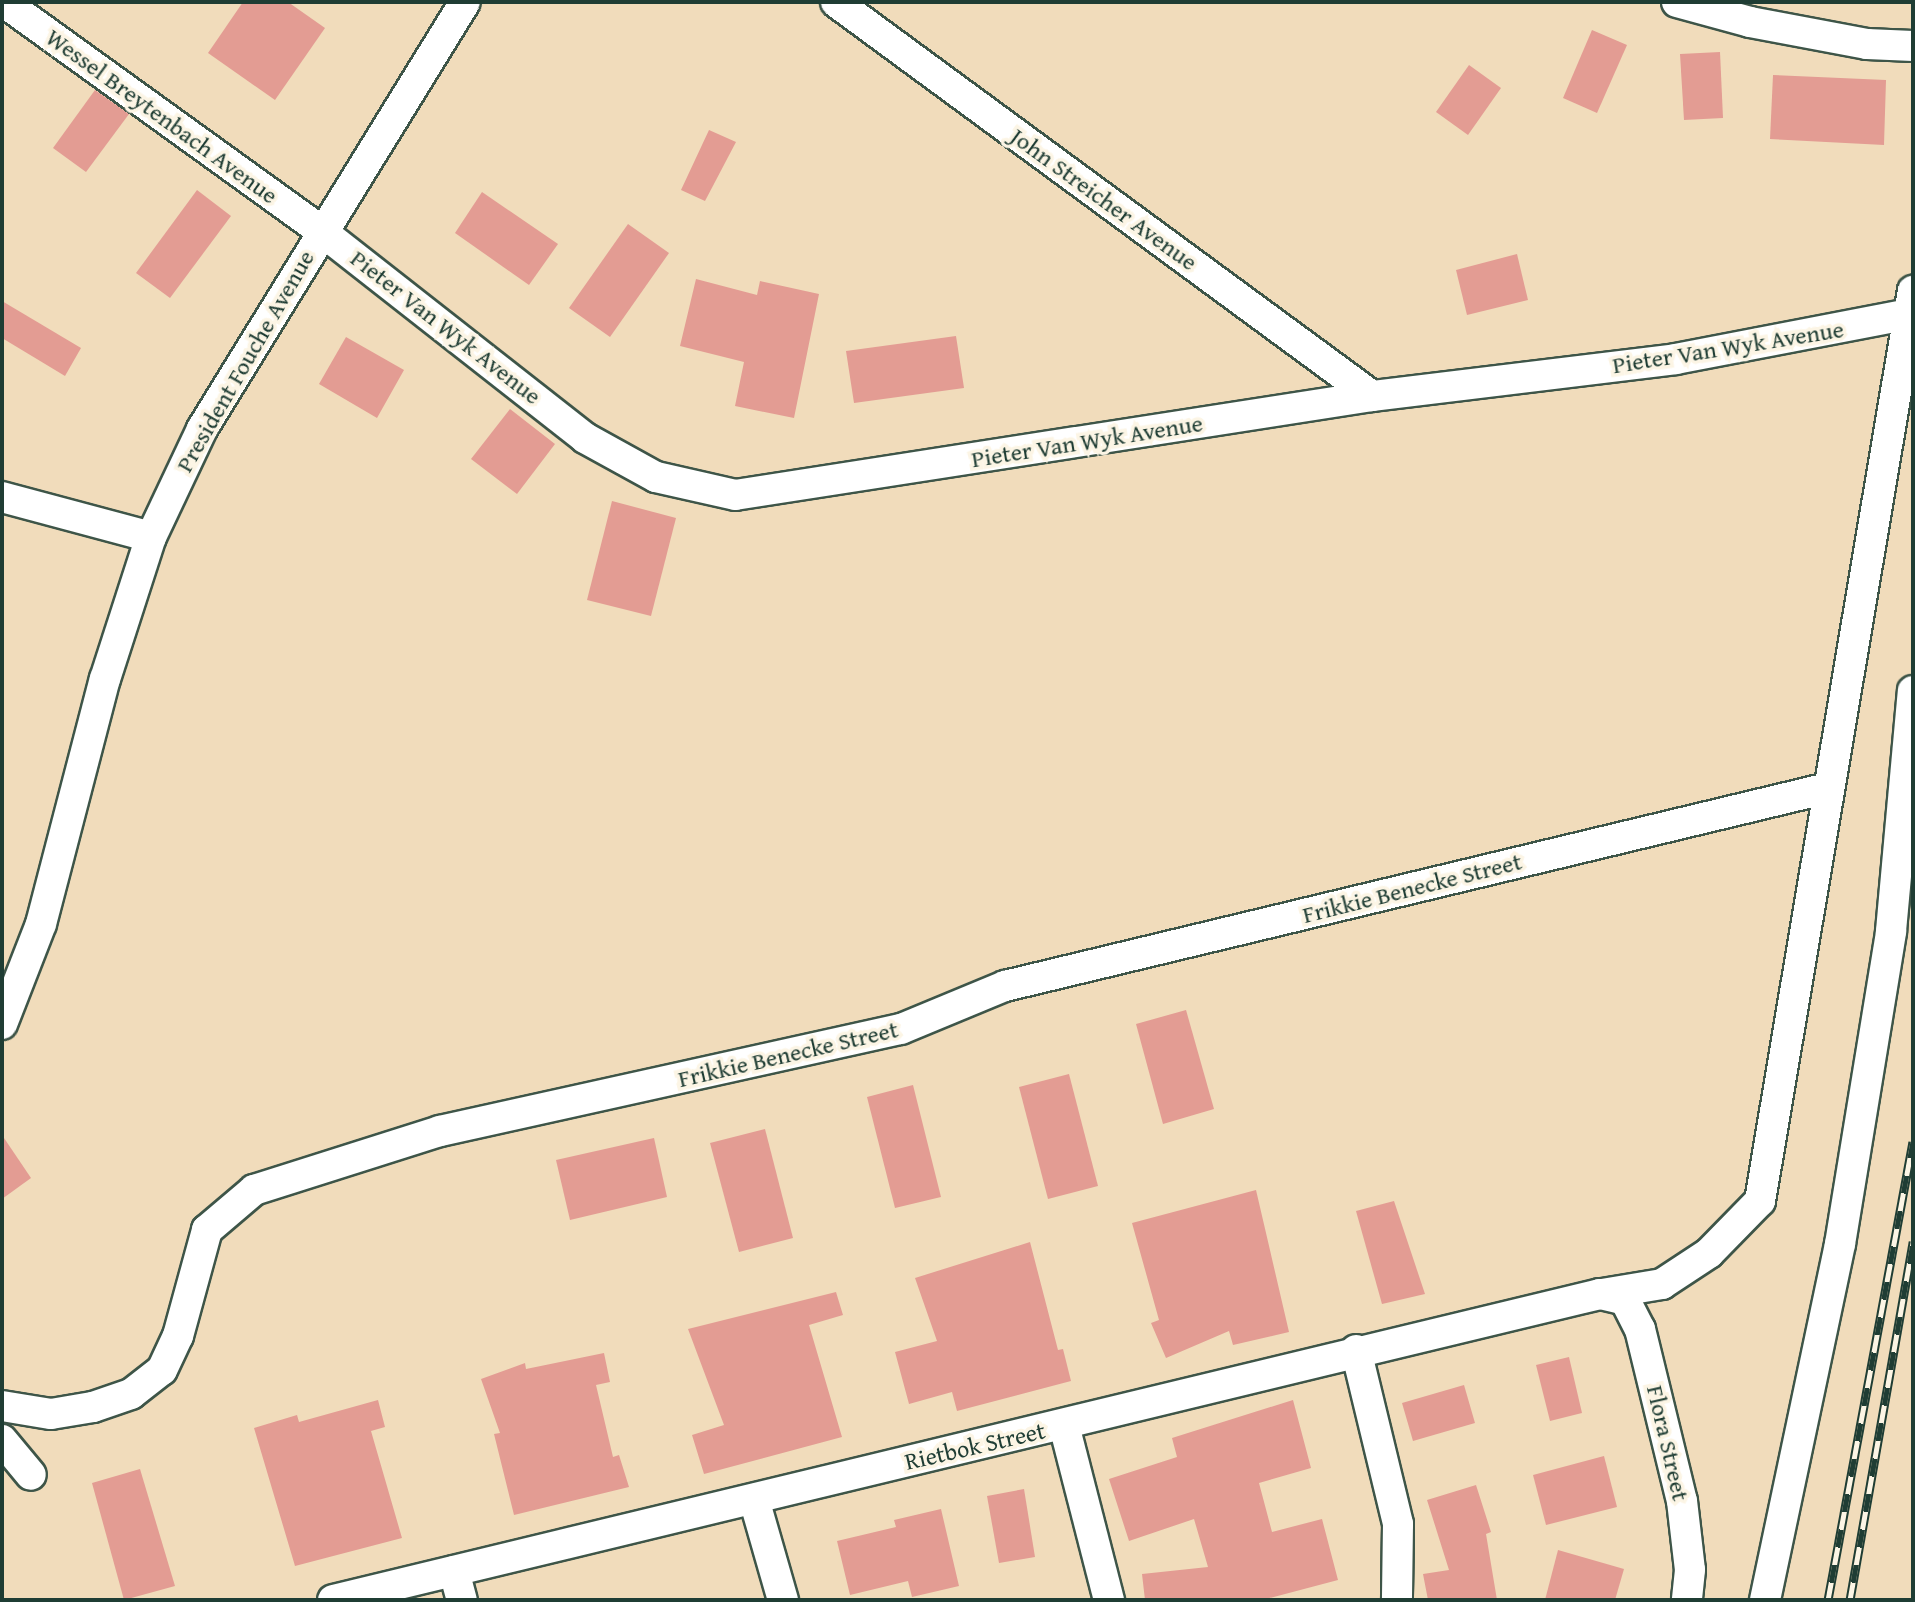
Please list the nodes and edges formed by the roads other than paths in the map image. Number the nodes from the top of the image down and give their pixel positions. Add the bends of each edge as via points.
1 (4, 2) edge
2 (465, 2) edge
3 (836, 2) edge
4 (1677, 2) edge
5 (1913, 46) edge
6 (320, 230) junction
7 (1911, 302) edge
8 (1372, 396) junction
9 (2, 497) edge
10 (151, 537) junction
11 (1913, 691) edge
12 (1828, 788) junction
13 (2, 1024) edge
14 (1608, 1296) junction
15 (1356, 1350) junction
16 (2, 1406) edge
17 (1064, 1425) junction
18 (2, 1440) edge
19 (31, 1475) dead end
20 (754, 1499) junction
21 (458, 1586) edge
22 (333, 1600) edge
23 (783, 1600) edge
24 (1109, 1600) edge
25 (1397, 1600) edge
26 (1687, 1600) edge
27 (1765, 1600) edge

1 - 6 street, Wessel Breytenbach Avenue
2 - 6 street, President Fouche Avenue
3 - 8 street, John Streicher Avenue
4 - 5 street via 1867,44
6 - 8 street, Pieter Van Wyk Avenue via 585,438 656,477 735,495
6 - 10 street, President Fouche Avenue via 202,429
7 - 8 street, Pieter Van Wyk Avenue via 1676,359
7 - 12 street, Rietbok Street
9 - 10 street
10 - 13 street, President Fouche Avenue via 105,679 41,924
11 - 27 street via 1891,931 1840,1244
12 - 14 street, Rietbok Street via 1760,1201 1709,1253 1662,1284
12 - 16 street, Frikkie Benecke Street via 1005,986 887,1033 440,1131 254,1190 207,1230 178,1336 162,1370 131,1394 93,1407 51,1414
14 - 15 street, Rietbok Street
14 - 26 street, Flora Street via 1632,1308 1662,1413 1687,1534
15 - 17 street, Rietbok Street
15 - 25 street via 1398,1524
17 - 20 street, Rietbok Street
17 - 24 street
18 - 19 street
20 - 21 street, Rietbok Street
20 - 23 street
21 - 22 street, Rietbok Street

